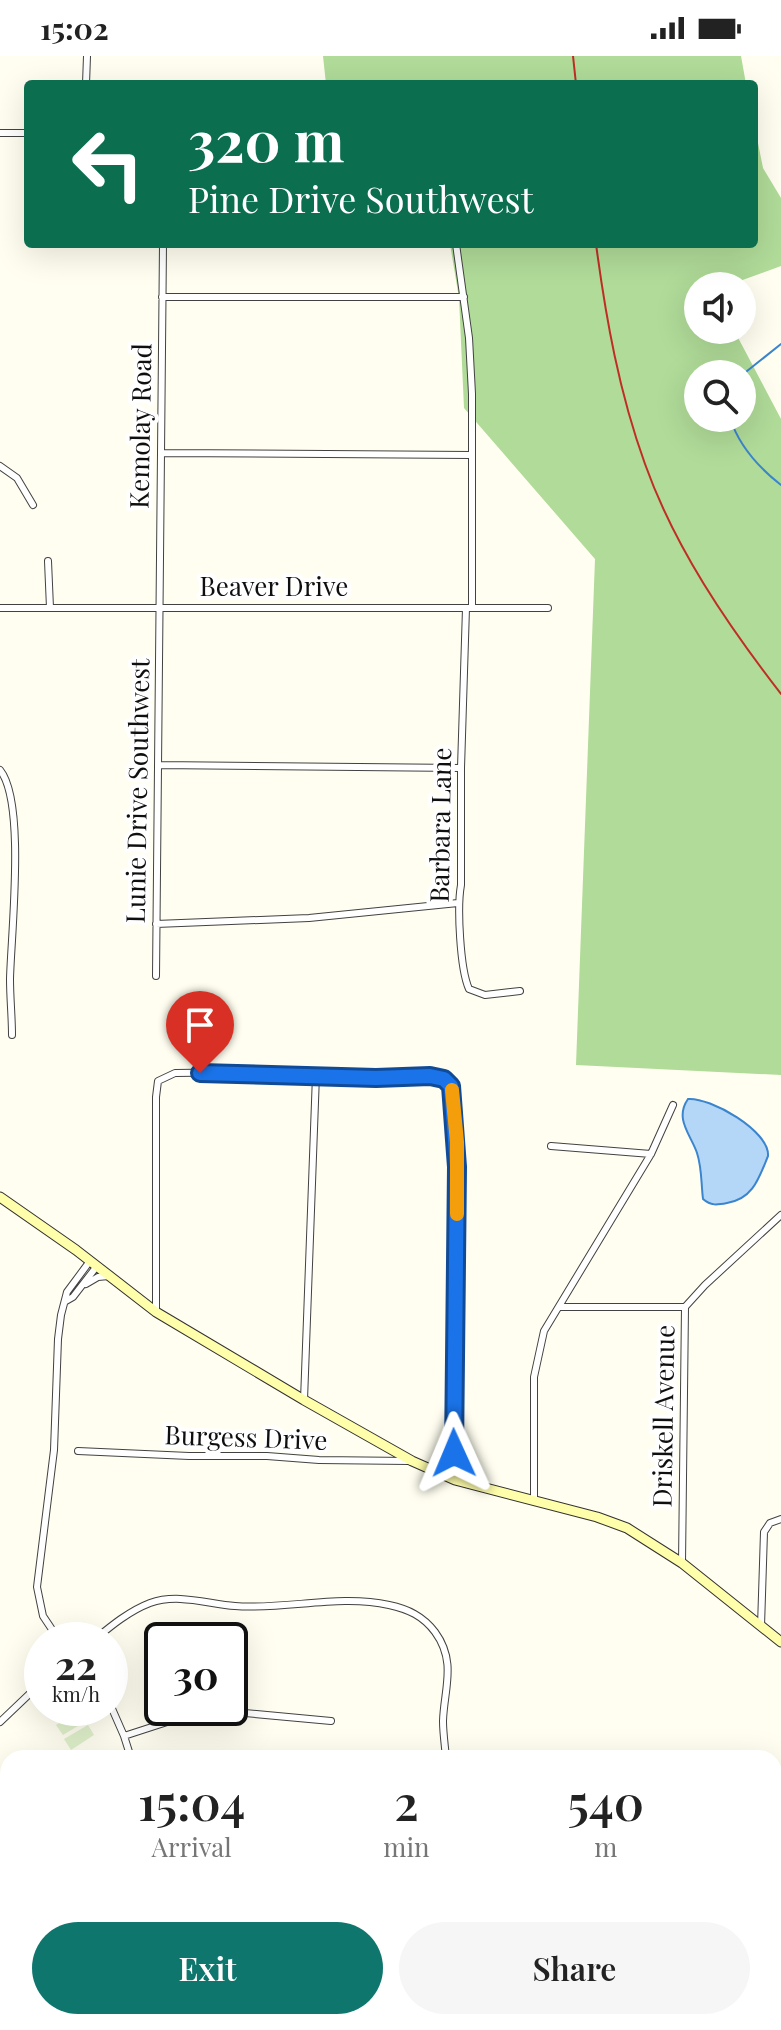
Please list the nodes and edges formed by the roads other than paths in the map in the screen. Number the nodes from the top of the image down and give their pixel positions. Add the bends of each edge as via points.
1 (87, 56) edge
2 (86, 80) edge
3 (0, 133) edge
4 (24, 133) edge
5 (163, 248) edge
6 (457, 248) edge
7 (162, 297) junction
8 (464, 297) junction
9 (161, 453) junction
10 (471, 455) junction
11 (0, 466) edge
12 (33, 505) dead end
13 (48, 561) dead end
14 (0, 608) edge
15 (50, 608) junction
16 (159, 608) junction
17 (469, 608) junction
18 (548, 608) dead end
19 (158, 765) junction
20 (461, 768) junction
21 (0, 770) edge
22 (458, 903) junction
23 (156, 924) junction
24 (156, 976) dead end
25 (0, 979) edge
26 (10, 983) junction
27 (520, 991) dead end
28 (12, 1035) dead end
29 (316, 1075) junction
30 (673, 1105) dead end
31 (551, 1146) dead end
32 (651, 1154) junction
33 (0, 1197) edge
34 (781, 1215) edge
35 (93, 1264) junction
36 (109, 1276) junction
37 (80, 1288) junction
38 (66, 1301) junction
39 (559, 1307) junction
40 (685, 1307) junction
41 (156, 1312) junction
42 (304, 1400) junction
43 (78, 1451) dead end
44 (412, 1461) junction
45 (455, 1480) junction
46 (534, 1500) junction
47 (781, 1519) edge
48 (682, 1563) junction
49 (47, 1622) edge
50 (116, 1622) edge
51 (761, 1626) junction
52 (781, 1642) edge
53 (24, 1699) edge
54 (1, 1720) edge
55 (331, 1721) dead end
56 (120, 1726) edge
57 (124, 1736) junction
58 (128, 1750) edge
59 (445, 1750) edge

1 - 2 street
3 - 4 street
5 - 7 street, Kemolay Road
6 - 8 street, Barbara Lane
7 - 8 street
7 - 9 street, Kemolay Road
8 - 10 street, Barbara Lane
9 - 10 street
9 - 16 street, Kemolay Road
10 - 17 street, Barbara Lane
11 - 12 street via 17,478
13 - 15 street
14 - 15 street, Beaver Drive
15 - 16 street, Beaver Drive
16 - 17 street, Beaver Drive
16 - 19 street, Lunie Drive Southwest
17 - 18 street, Beaver Drive
17 - 20 street, Barbara Lane
19 - 20 street
19 - 23 street, Lunie Drive Southwest
20 - 22 street, Barbara Lane
21 - 26 street via 14,814
22 - 23 street via 309,918
22 - 27 street, Barbara Lane via 469,989 485,995
23 - 24 street, Lunie Drive Southwest
25 - 26 street
26 - 28 street
29 - 41 street via 175,1073 158,1081
29 - 42 street
29 - 45 street via 430,1076 451,1086 457,1142
30 - 32 street
31 - 32 street
32 - 39 street
33 - 35 street
34 - 40 street, Driskell Avenue
35 - 36 street
35 - 37 street
35 - 38 street via 67,1292
36 - 37 street
36 - 41 street
37 - 38 street
38 - 49 street via 58,1339 54,1450 37,1587
39 - 40 street
39 - 46 street via 544,1331 534,1377
40 - 48 street, Driskell Avenue
41 - 42 street
42 - 44 street
43 - 44 street, Burgess Drive
44 - 45 street
45 - 46 street
46 - 48 street via 627,1528
47 - 51 street via 764,1532
48 - 51 street
50 - 59 street via 152,1602 194,1600 235,1606 360,1601 419,1615 446,1656
51 - 52 street
53 - 54 street
55 - 57 street via 212,1710
56 - 57 street
57 - 58 street

